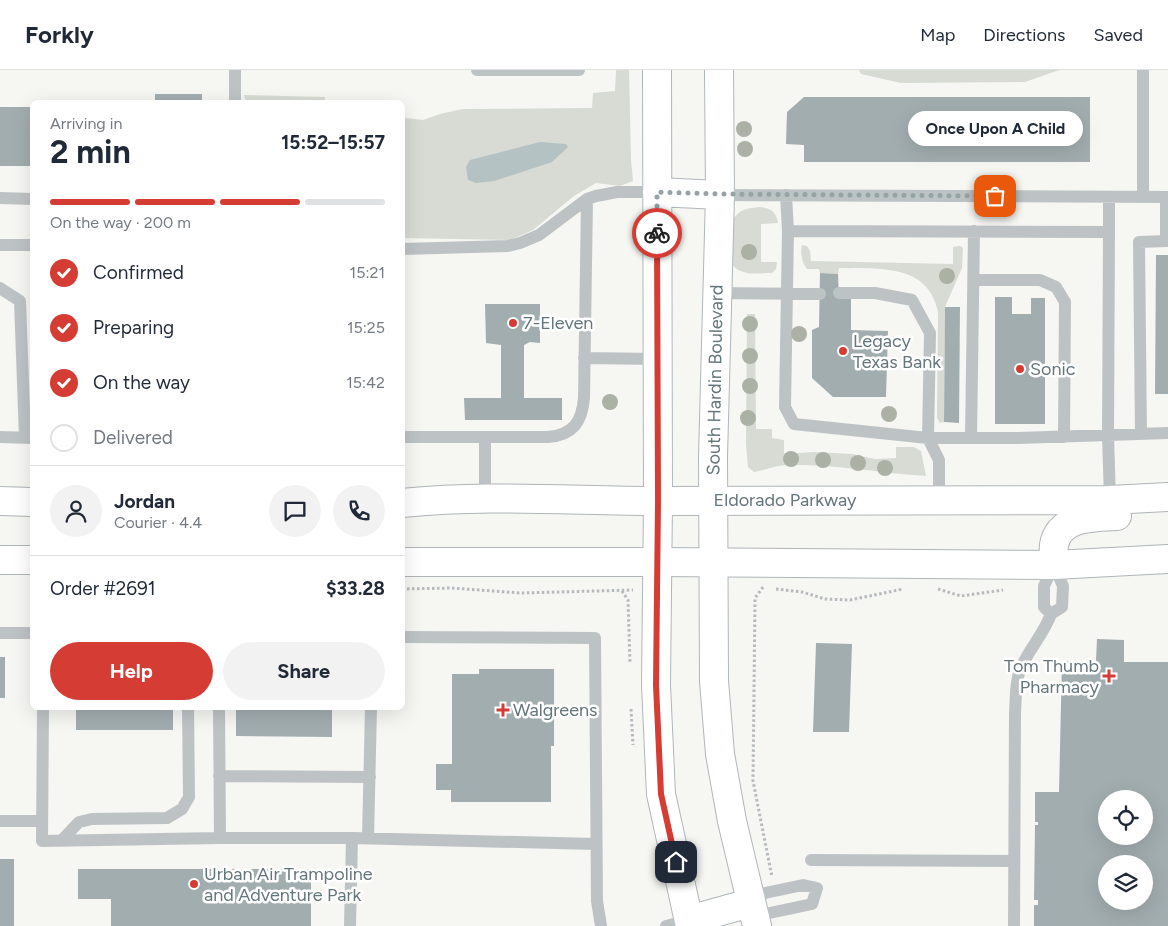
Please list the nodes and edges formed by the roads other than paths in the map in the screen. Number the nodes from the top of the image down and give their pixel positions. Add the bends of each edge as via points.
1 (235, 70) edge
2 (477, 70) edge
3 (579, 70) edge
4 (657, 70) edge
5 (719, 70) edge
6 (1143, 70) edge
7 (235, 100) edge
8 (657, 192) junction
9 (720, 194) junction
10 (786, 195) junction
11 (1109, 197) junction
12 (1143, 197) junction
13 (1167, 197) edge
14 (0, 198) edge
15 (30, 199) edge
16 (587, 199) junction
17 (788, 231) junction
18 (974, 231) junction
19 (1109, 232) junction
20 (1167, 241) edge
21 (0, 245) edge
22 (30, 245) edge
23 (405, 249) edge
24 (974, 280) junction
25 (0, 288) edge
26 (787, 293) junction
27 (839, 293) dead end
28 (717, 294) junction
29 (820, 294) dead end
30 (584, 358) junction
31 (658, 359) junction
32 (1168, 433) edge
33 (1141, 434) junction
34 (1108, 435) junction
35 (0, 437) edge
36 (29, 437) edge
37 (405, 437) edge
38 (1064, 437) junction
39 (485, 438) junction
40 (928, 438) junction
41 (971, 438) junction
42 (1168, 497) edge
43 (485, 498) junction
44 (938, 499) junction
45 (1110, 500) junction
46 (0, 501) edge
47 (658, 501) junction
48 (713, 501) junction
49 (30, 502) edge
50 (405, 503) edge
51 (1168, 508) edge
52 (1168, 559) edge
53 (0, 560) edge
54 (30, 560) edge
55 (405, 562) edge
56 (658, 562) junction
57 (714, 563) junction
58 (1054, 565) junction
59 (1051, 614) junction
60 (0, 633) edge
61 (30, 633) edge
62 (405, 637) edge
63 (43, 710) edge
64 (188, 710) edge
65 (219, 710) edge
66 (371, 710) edge
67 (219, 776) junction
68 (370, 777) junction
69 (0, 821) edge
70 (42, 821) junction
71 (220, 838) junction
72 (352, 838) junction
73 (368, 838) junction
74 (62, 840) junction
75 (596, 844) junction
76 (811, 860) dead end
77 (1013, 861) junction
78 (753, 915) edge
79 (682, 924) edge
80 (350, 926) edge
81 (601, 926) edge
82 (1014, 926) edge

1 - 7 lane
2 - 3 lane
4 - 8 main road
5 - 9 main road, South Hardin Boulevard
6 - 12 lane
8 - 9 main road
8 - 16 lane via 606,193
8 - 31 main road
9 - 10 lane
9 - 28 main road, South Hardin Boulevard
10 - 11 lane
10 - 17 lane
11 - 12 lane
11 - 19 lane
12 - 13 lane
13 - 20 lane
14 - 15 lane
16 - 23 lane via 547,230 520,243
16 - 30 lane
17 - 18 lane
17 - 26 lane
18 - 19 lane
18 - 24 lane
19 - 34 lane
20 - 33 lane via 1139,242
21 - 22 lane
24 - 38 lane via 1040,280 1056,287 1065,302
24 - 41 lane
25 - 36 lane via 20,301
26 - 28 lane
26 - 29 lane
26 - 40 lane via 786,407 794,424
27 - 40 lane via 875,293 912,300 930,333
28 - 48 main road, South Hardin Boulevard
30 - 31 lane
30 - 39 lane via 584,406 572,429 558,436
31 - 47 main road
32 - 33 lane
33 - 34 lane
34 - 38 lane
34 - 45 lane
35 - 36 lane
37 - 39 lane
38 - 41 lane
39 - 43 lane
40 - 41 lane
40 - 44 lane via 938,460
42 - 45 main road, Eldorado Parkway
43 - 47 main road, Eldorado Parkway
43 - 50 main road, Eldorado Parkway
44 - 45 main road, Eldorado Parkway
44 - 48 main road, Eldorado Parkway
46 - 49 main road
47 - 48 main road, Eldorado Parkway
47 - 56 main road
48 - 57 main road, South Hardin Boulevard
51 - 58 main road via 1152,513 1075,520 1056,538
52 - 58 main road
53 - 54 main road
55 - 56 main road
56 - 57 main road
56 - 79 main road via 656,685 661,794
57 - 58 main road
57 - 78 main road, South Hardin Boulevard via 714,681 720,754
58 - 59 lane via 1044,586 1044,607
58 - 59 lane via 1063,586 1062,607
59 - 77 lane via 1019,671 1017,682
60 - 61 lane
62 - 75 lane via 595,638
63 - 70 lane
64 - 74 lane via 189,797 182,809 167,818 79,822
65 - 67 lane
66 - 68 lane
67 - 68 lane
67 - 71 lane
68 - 73 lane
69 - 70 lane
70 - 74 lane via 42,841
71 - 72 lane
71 - 74 lane
72 - 73 lane
72 - 80 lane
73 - 75 lane
75 - 81 lane via 596,901
76 - 77 lane
77 - 82 lane
78 - 78 lane via 765,893 803,885 817,888 812,904
78 - 79 main road

